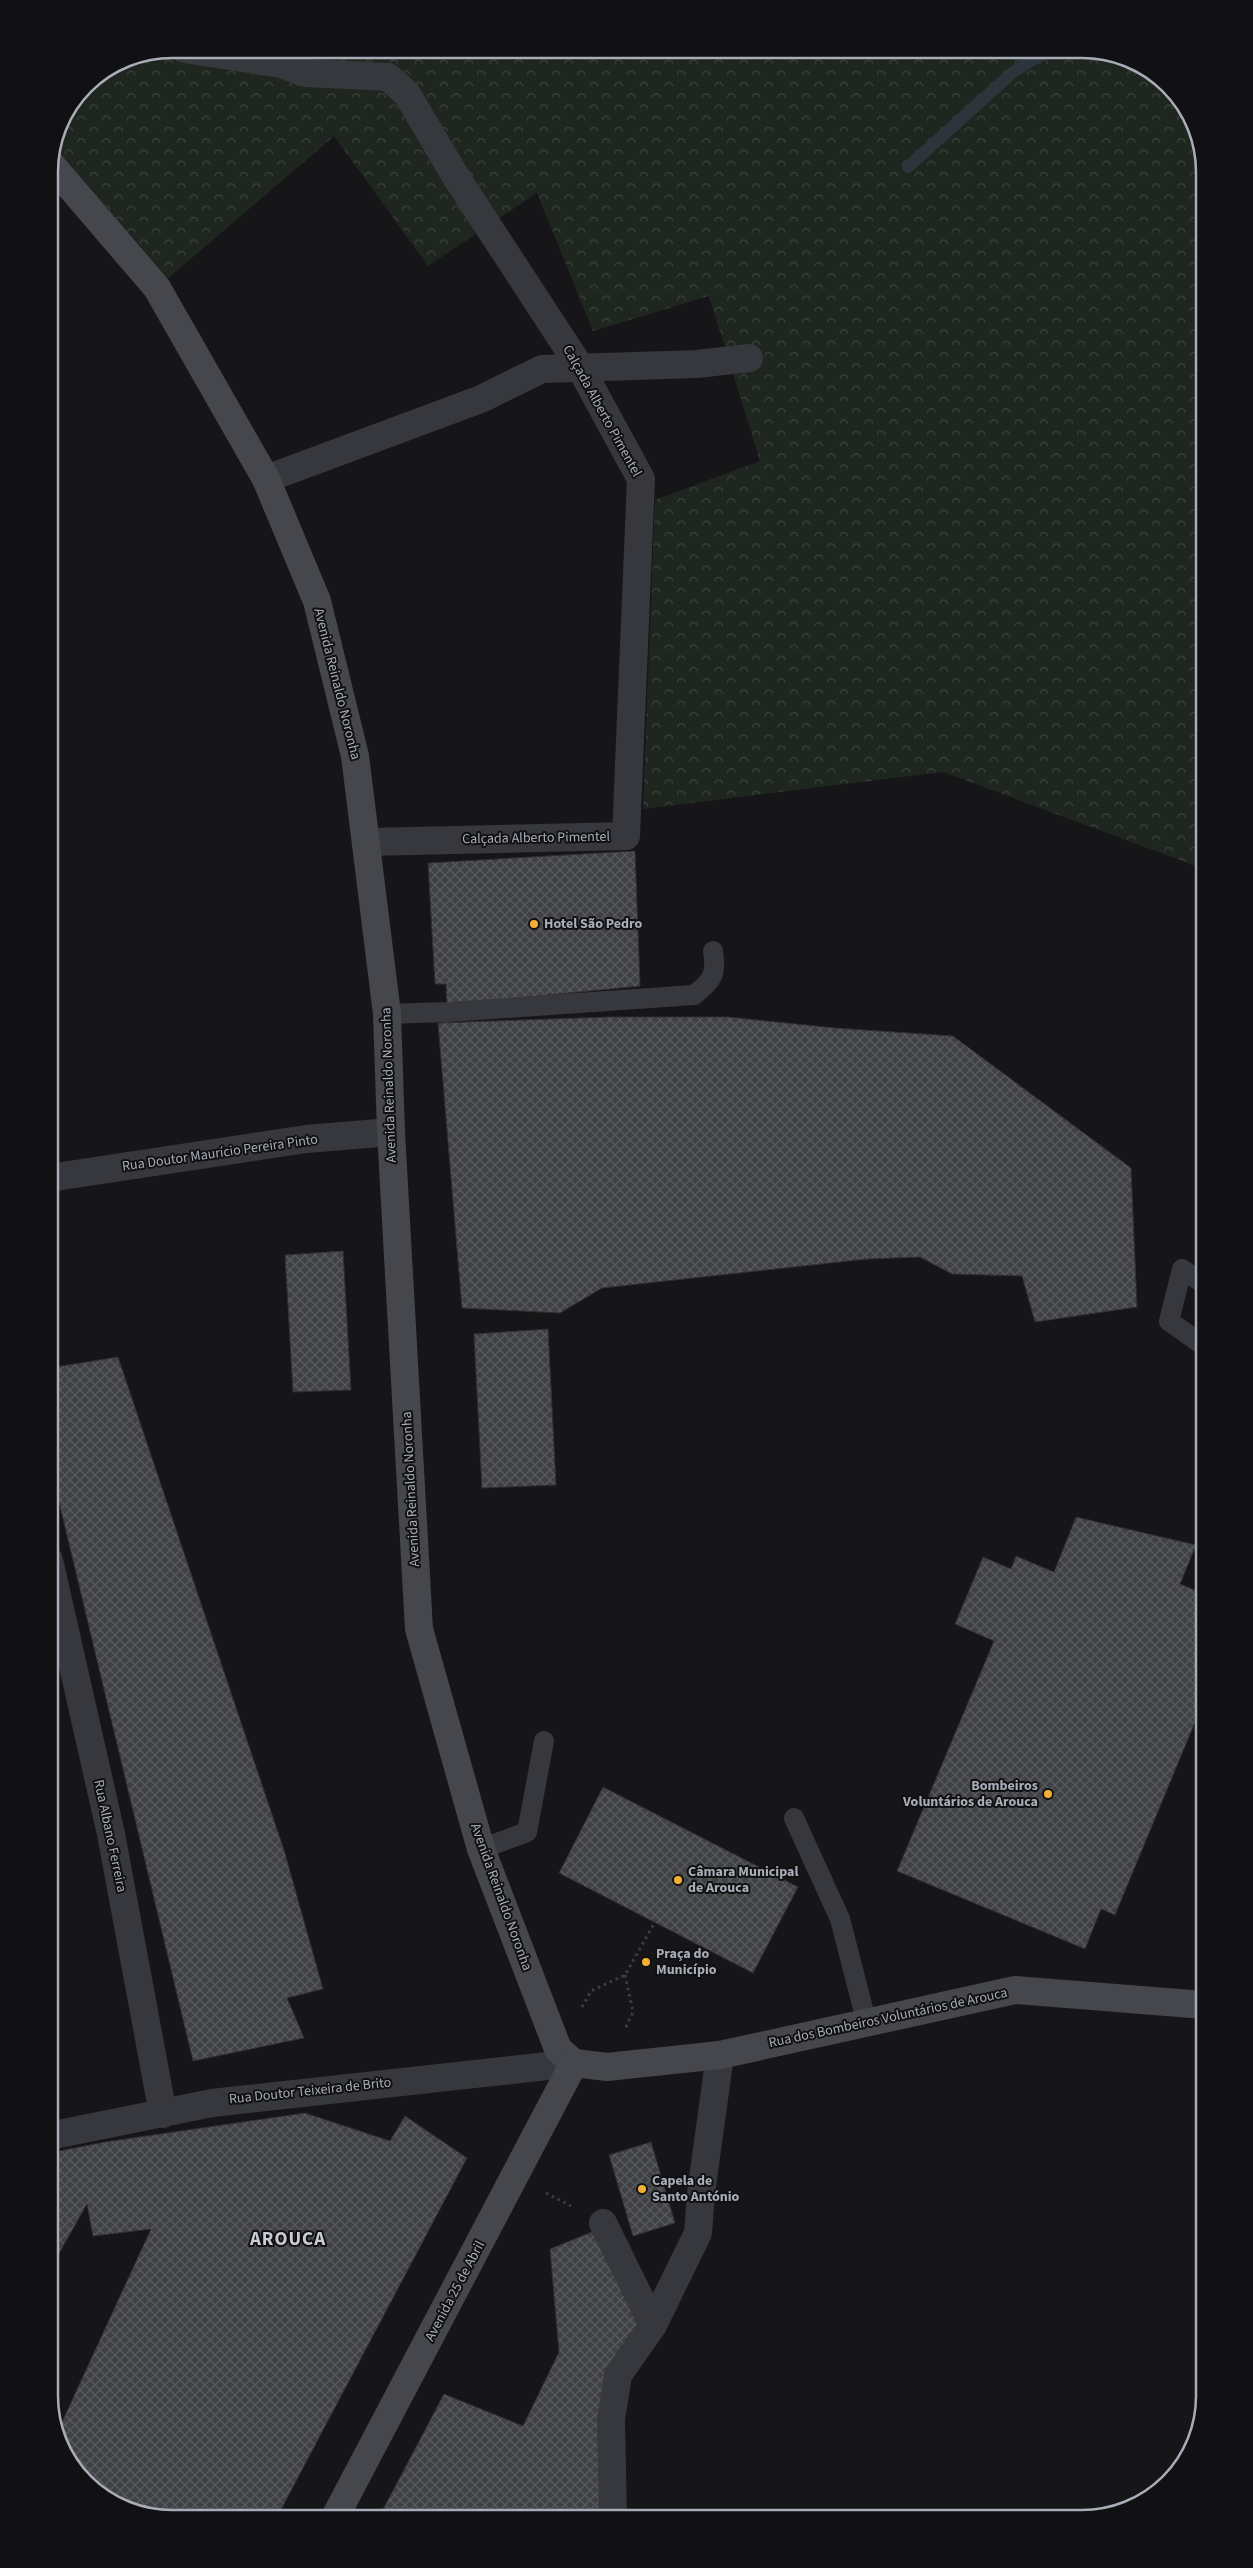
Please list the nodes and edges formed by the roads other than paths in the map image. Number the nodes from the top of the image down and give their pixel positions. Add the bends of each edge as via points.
1 (242, 58) edge
2 (58, 172) edge
3 (750, 358) dead end
4 (580, 368) junction
5 (266, 480) junction
6 (366, 842) junction
7 (713, 951) dead end
8 (388, 1014) junction
9 (391, 1132) junction
10 (58, 1177) edge
11 (1196, 1279) edge
12 (1196, 1340) edge
13 (58, 1600) edge
14 (544, 1741) dead end
15 (794, 1818) dead end
16 (481, 1850) junction
17 (1196, 2004) edge
18 (866, 2024) junction
19 (720, 2055) junction
20 (574, 2063) junction
21 (164, 2114) junction
22 (58, 2134) edge
23 (603, 2223) road end
24 (653, 2325) junction
25 (339, 2510) edge
26 (613, 2510) edge

1 - 4 street, Calçada Alberto Pimentel via 281,64 306,73 388,77 407,94 456,177
2 - 5 main road, Avenida Reinaldo Noronha via 157,288
3 - 4 street via 697,364
4 - 5 street via 542,368 481,399
4 - 6 street, Calçada Alberto Pimentel via 641,479 626,836
5 - 6 main road, Avenida Reinaldo Noronha via 316,601 355,756
6 - 8 main road, Avenida Reinaldo Noronha
7 - 8 lane via 716,967 709,983 694,995
8 - 9 main road, Avenida Reinaldo Noronha
9 - 10 street, Rua Doutor Maurício Pereira Pinto via 306,1139
9 - 16 main road, Avenida Reinaldo Noronha via 419,1628
11 - 12 lane via 1182,1269 1169,1321
13 - 21 street, Rua Albano Ferreira via 111,1834
14 - 16 lane via 527,1832
15 - 18 lane via 840,1919
16 - 20 main road, Avenida Reinaldo Noronha via 558,2049
17 - 18 main road, Rua dos Bombeiros Voluntários de Arouca via 1015,1990
18 - 19 main road, Rua dos Bombeiros Voluntários de Arouca
19 - 20 main road, Rua dos Bombeiros Voluntários de Arouca via 607,2067
19 - 24 street via 698,2234
20 - 21 street, Rua Doutor Teixeira de Brito via 212,2103
20 - 25 main road, Avenida 25 de Abril
21 - 22 street, Rua Doutor Teixeira de Brito
23 - 24 street
24 - 26 street via 618,2375 611,2419

